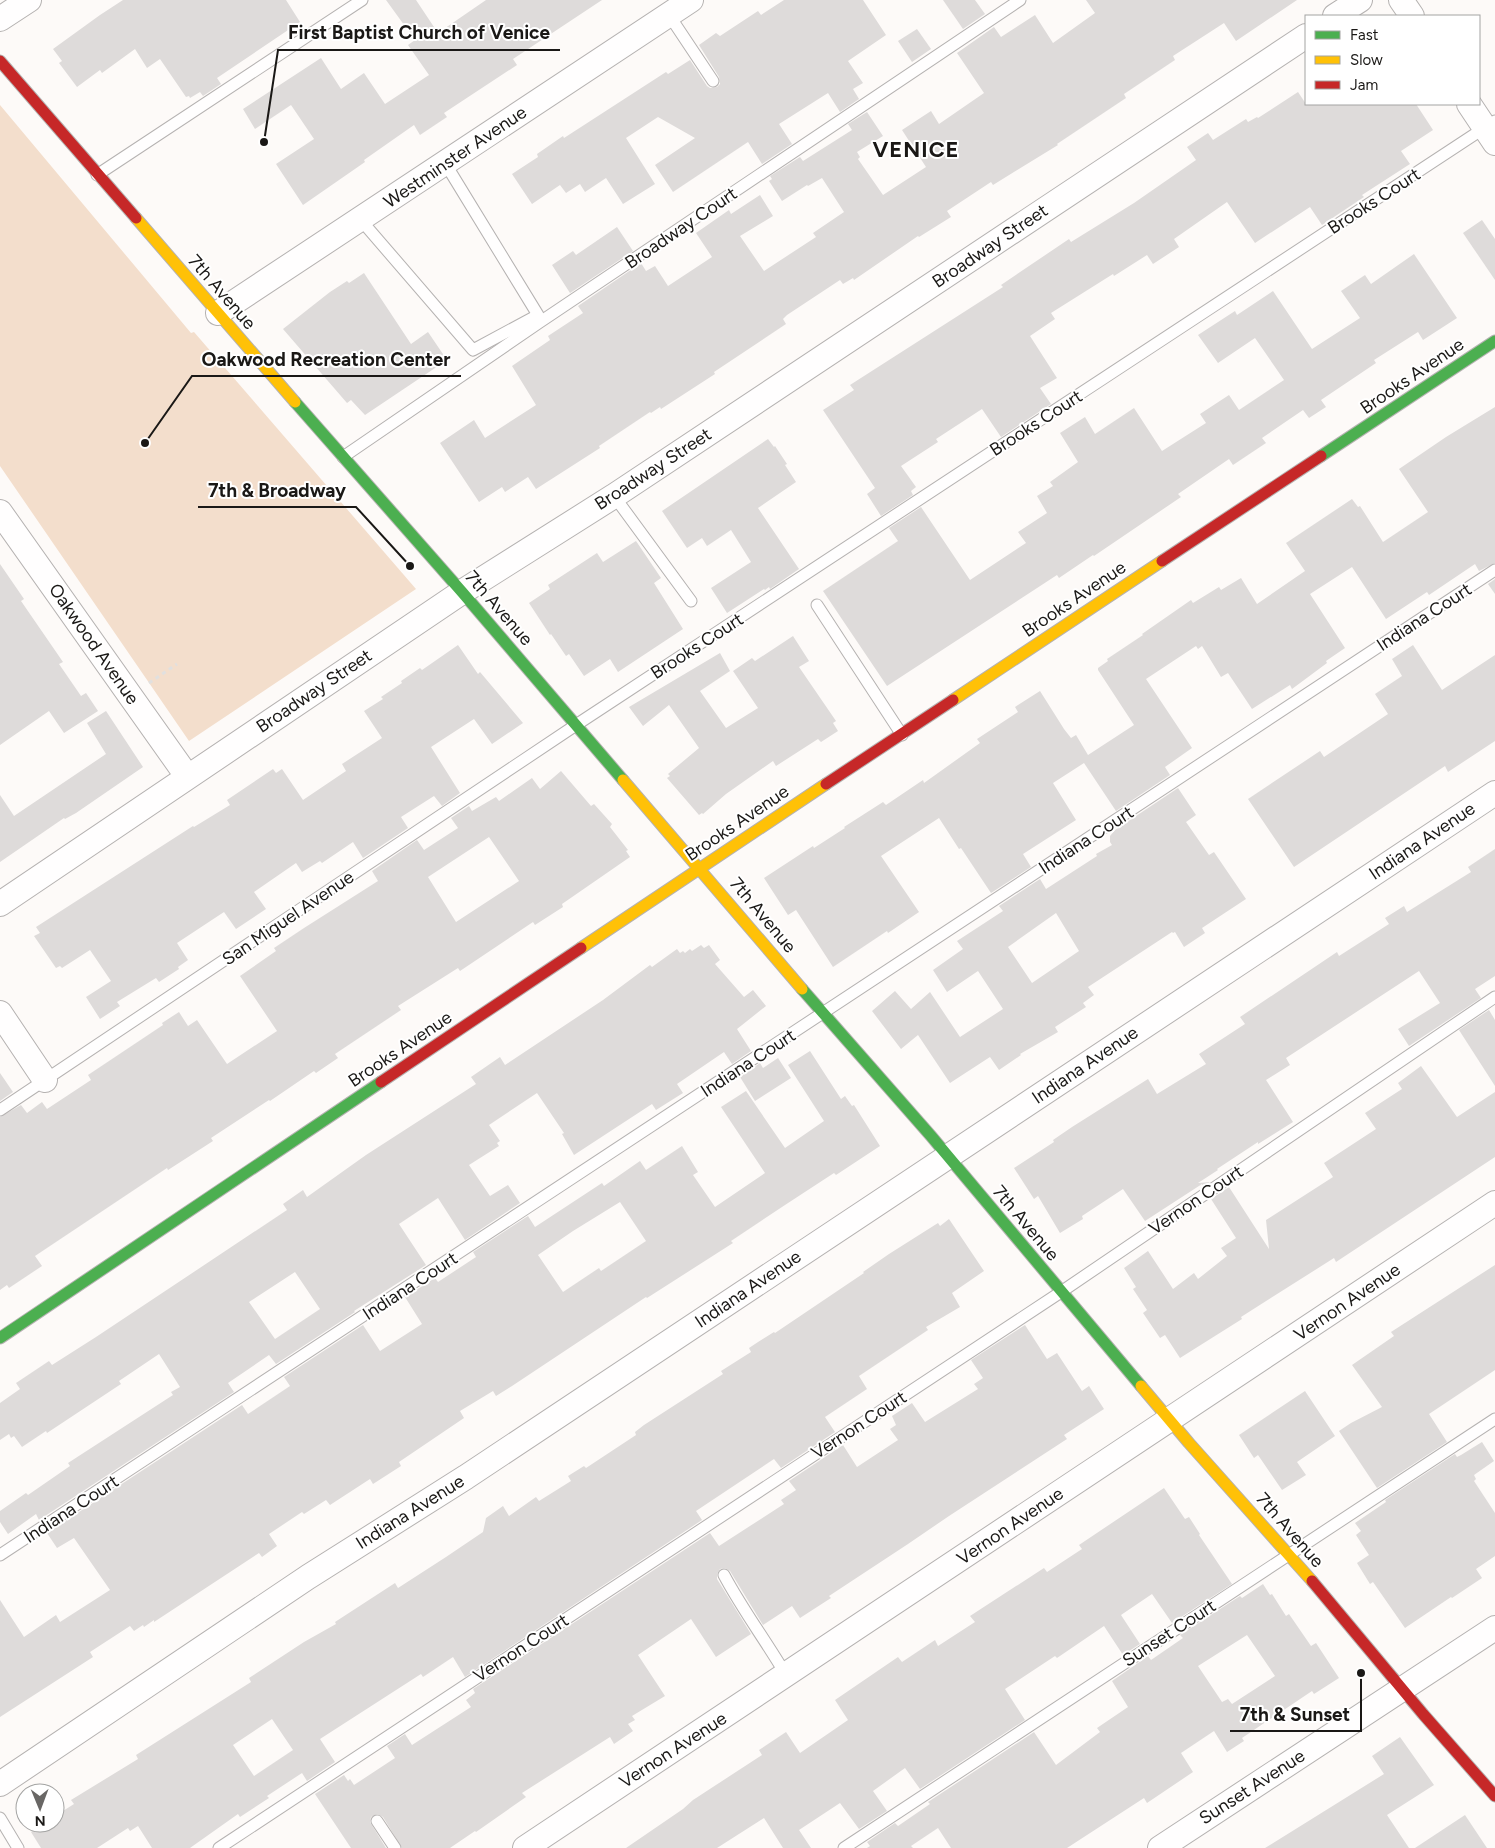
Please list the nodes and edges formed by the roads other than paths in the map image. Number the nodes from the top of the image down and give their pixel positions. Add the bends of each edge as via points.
1 (29, 0) edge
2 (362, 0) edge
3 (691, 0) edge
4 (1020, 0) edge
5 (1360, 0) edge
6 (1401, 0) edge
7 (669, 15) junction
8 (1338, 15) edge
9 (1411, 15) edge
10 (0, 19) edge
11 (1305, 37) edge
12 (0, 61) edge
13 (713, 81) dead end
14 (1470, 105) edge
15 (1492, 131) edge
16 (445, 163) junction
17 (97, 175) junction
18 (360, 219) junction
19 (218, 314) junction
20 (1495, 341) edge
21 (343, 457) junction
22 (614, 496) junction
23 (0, 512) edge
24 (1495, 570) edge
25 (462, 592) junction
26 (691, 601) dead end
27 (817, 605) dead end
28 (576, 726) junction
29 (902, 735) junction
30 (187, 776) junction
31 (1495, 793) edge
32 (700, 868) junction
33 (0, 904) edge
34 (1495, 997) edge
35 (0, 1013) edge
36 (823, 1014) junction
37 (45, 1080) junction
38 (0, 1110) edge
39 (947, 1156) junction
40 (1495, 1203) edge
41 (1061, 1292) junction
42 (0, 1338) edge
43 (1495, 1419) edge
44 (1171, 1420) junction
45 (1289, 1554) junction
46 (0, 1555) edge
47 (724, 1575) dead end
48 (1495, 1628) edge
49 (786, 1675) junction
50 (1402, 1688) junction
51 (0, 1784) edge
52 (1495, 1796) edge
53 (0, 1818) edge
54 (378, 1821) dead end
55 (18, 1848) edge
56 (219, 1848) edge
57 (395, 1848) edge
58 (525, 1848) edge
59 (844, 1848) edge
60 (1160, 1848) edge

1 - 10 street
2 - 17 lane
3 - 7 street, Westminster Avenue
4 - 21 lane, Broadway Court
5 - 8 street
6 - 9 street
7 - 13 lane
7 - 16 street, Westminster Avenue
11 - 22 street, Broadway Street
12 - 17 street, 7th Avenue
14 - 15 street
15 - 28 lane, Brooks Court
16 - 18 street, Westminster Avenue
16 - 18 lane via 538,315 473,350
17 - 19 street, 7th Avenue
18 - 19 street, Westminster Avenue
19 - 21 street, 7th Avenue
20 - 29 street, Brooks Avenue
21 - 25 street, 7th Avenue
22 - 25 street, Broadway Street
22 - 26 lane
23 - 30 street, Oakwood Avenue
24 - 36 lane, Indiana Court
25 - 28 street, 7th Avenue
25 - 30 street, Broadway Street
27 - 29 lane
28 - 32 street, 7th Avenue
28 - 37 lane, San Miguel Avenue
29 - 32 street, Brooks Avenue
30 - 33 street, Broadway Street
31 - 39 street, Indiana Avenue
32 - 36 street, 7th Avenue
32 - 42 street, Brooks Avenue
34 - 41 lane, Vernon Court
35 - 37 street
36 - 39 street, 7th Avenue
36 - 46 lane, Indiana Court
37 - 38 lane, San Miguel Avenue
39 - 41 street, 7th Avenue
39 - 51 street, Indiana Avenue
40 - 44 street, Vernon Avenue
41 - 44 street, 7th Avenue
41 - 56 lane, Vernon Court
43 - 45 lane, Sunset Court
44 - 45 street, 7th Avenue
44 - 49 street, Vernon Avenue
45 - 50 street, 7th Avenue
45 - 59 lane, Sunset Court
47 - 49 lane
48 - 50 street, Sunset Avenue
49 - 58 street, Vernon Avenue
50 - 52 street, 7th Avenue
50 - 60 street, Sunset Avenue
53 - 55 lane
54 - 57 lane

